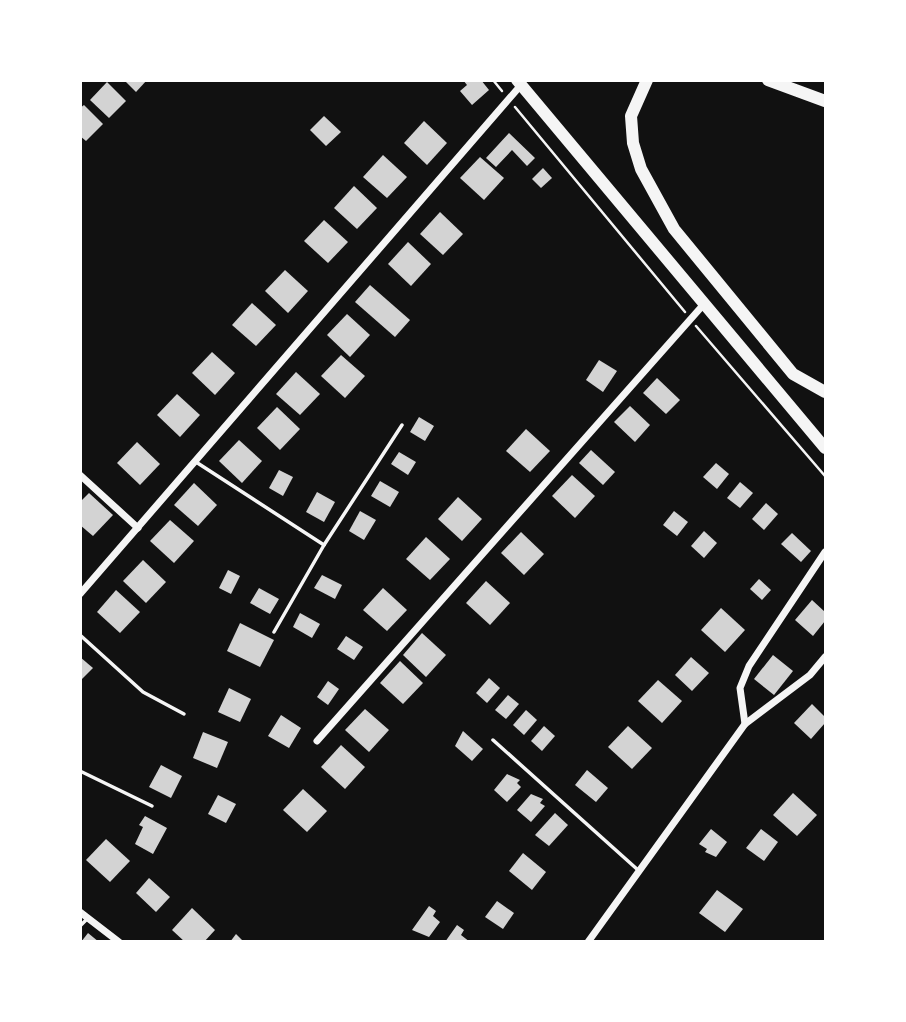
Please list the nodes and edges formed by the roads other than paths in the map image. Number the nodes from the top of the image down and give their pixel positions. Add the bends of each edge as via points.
1 (647, 80) edge
2 (768, 80) edge
3 (519, 83) edge
4 (825, 102) edge
5 (704, 304) junction
6 (825, 392) edge
7 (402, 425) dead end
8 (825, 448) edge
9 (196, 462) junction
10 (80, 475) edge
11 (138, 528) junction
12 (324, 545) junction
13 (825, 552) edge
14 (80, 594) edge
15 (274, 632) dead end
16 (80, 635) edge
17 (825, 657) edge
18 (184, 714) dead end
19 (745, 724) junction
20 (493, 740) dead end
21 (317, 741) dead end
22 (80, 771) edge
23 (152, 806) dead end
24 (640, 871) junction
25 (80, 912) edge
26 (89, 917) junction
27 (80, 926) edge
28 (119, 942) edge
29 (587, 942) edge

1 - 6 main road via 631,116 634,143 641,169 674,229 793,374
2 - 4 main road
3 - 5 main road
3 - 9 street
5 - 8 main road
5 - 21 street
7 - 12 lane
9 - 11 street
9 - 12 lane
10 - 11 street
11 - 14 street
12 - 15 lane
13 - 19 street via 749,666 740,688
16 - 18 lane via 143,692
17 - 19 street via 810,675
19 - 24 street
20 - 24 lane
22 - 23 lane
24 - 29 street
25 - 26 street
26 - 27 lane
26 - 28 street

